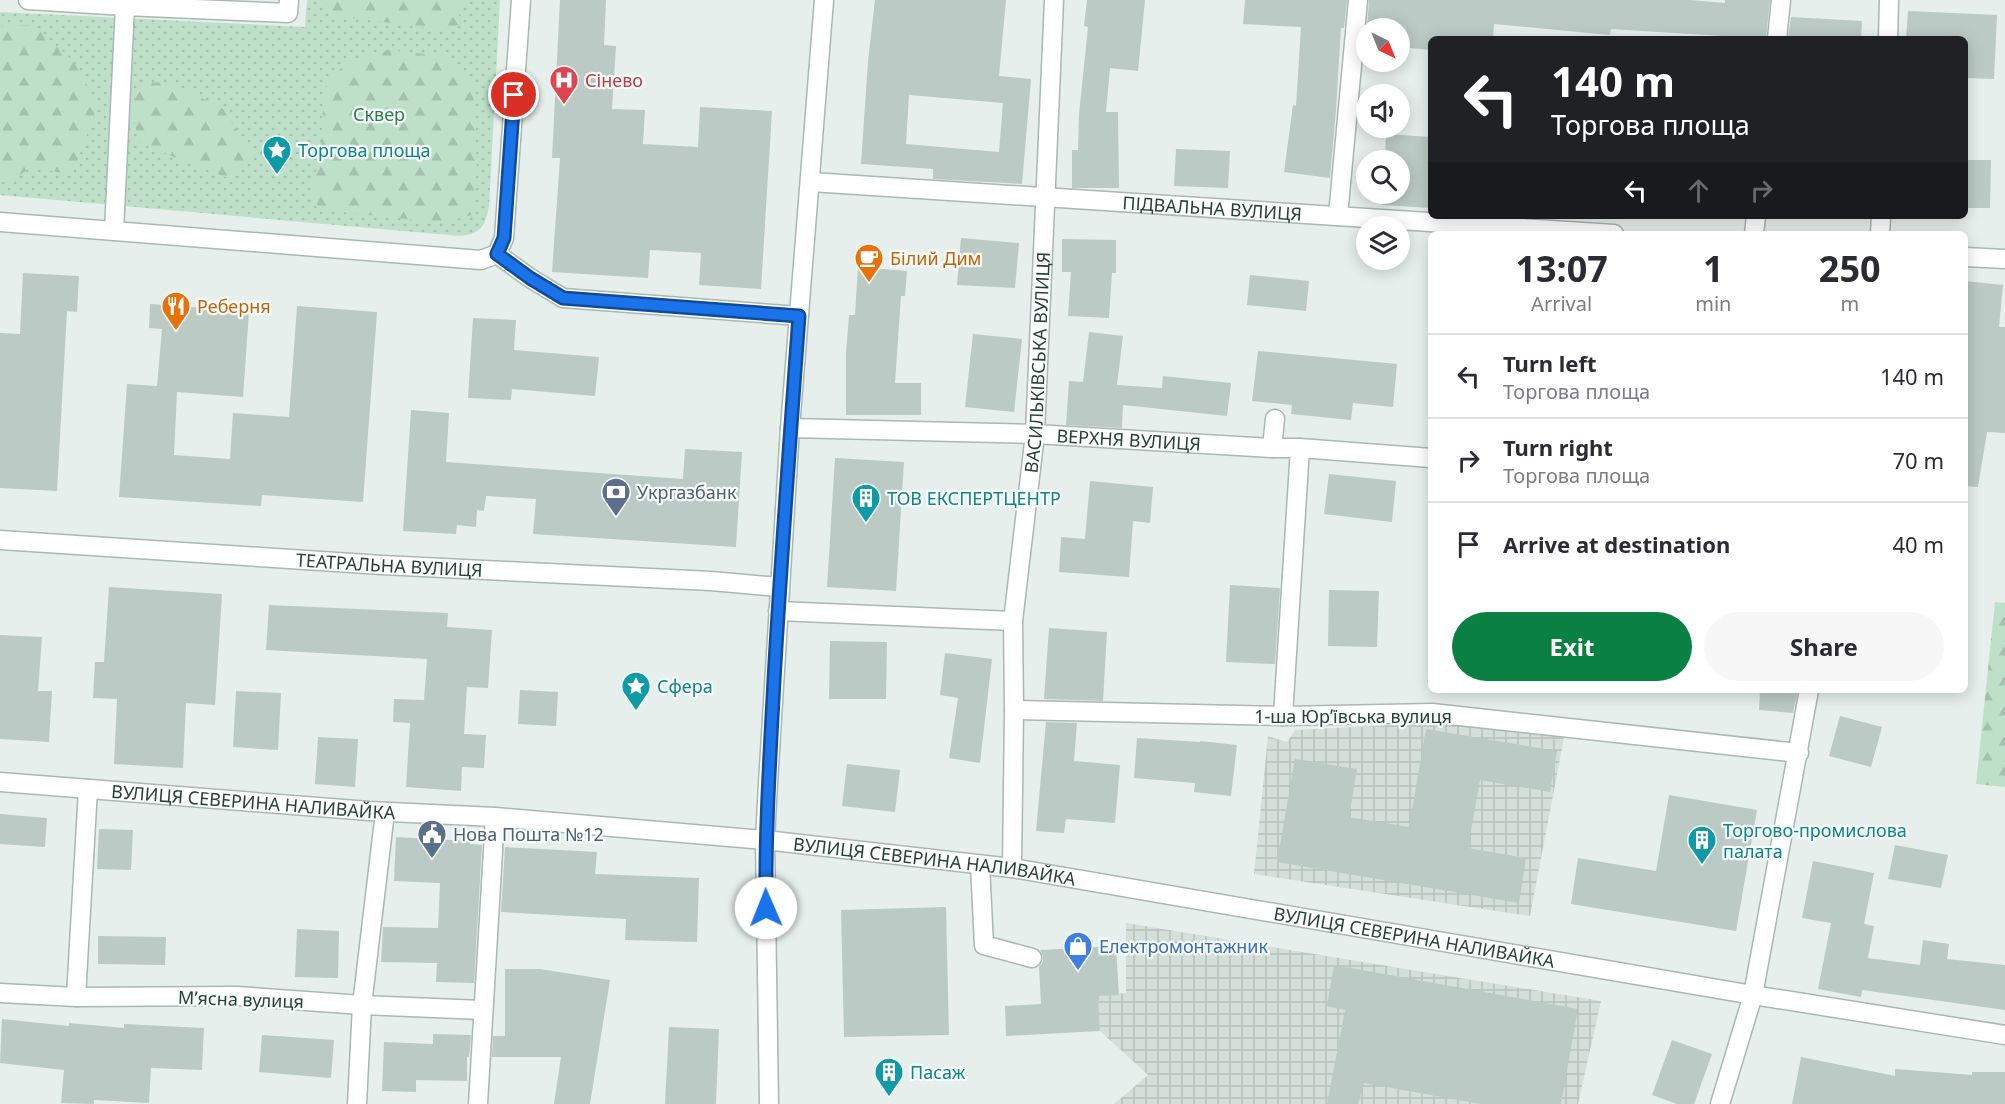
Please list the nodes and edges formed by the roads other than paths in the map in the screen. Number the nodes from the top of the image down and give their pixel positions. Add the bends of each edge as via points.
1 (28, 0) edge
2 (289, 0) edge
3 (520, 0) edge
4 (824, 0) edge
5 (1054, 0) edge
6 (1358, 0) edge
7 (1781, 0) edge
8 (1889, 0) edge
9 (125, 6) junction
10 (1777, 36) edge
11 (1888, 36) edge
12 (811, 182) junction
13 (1045, 197) junction
14 (1338, 216) junction
15 (0, 222) edge
16 (114, 231) junction
17 (1568, 231) edge
18 (497, 254) junction
19 (1968, 257) edge
20 (2005, 260) edge
21 (799, 316) junction
22 (1275, 419) dead end
23 (790, 428) junction
24 (1035, 434) junction
25 (1272, 448) junction
26 (1300, 448) junction
27 (1428, 458) edge
28 (0, 540) edge
29 (779, 586) junction
30 (778, 611) junction
31 (1013, 621) junction
32 (1809, 693) edge
33 (1014, 710) junction
34 (1283, 716) junction
35 (1799, 753) junction
36 (0, 782) edge
37 (88, 789) junction
38 (385, 812) junction
39 (495, 817) junction
40 (765, 840) junction
41 (980, 865) junction
42 (1012, 868) junction
43 (1032, 958) dead end
44 (0, 993) edge
45 (1754, 995) junction
46 (76, 997) junction
47 (362, 1005) junction
48 (482, 1010) junction
49 (2005, 1035) edge
50 (357, 1104) edge
51 (478, 1104) edge
52 (769, 1104) edge
53 (1720, 1104) edge

1 - 9 street
2 - 9 street via 288,14
3 - 18 street via 504,238
4 - 12 street
5 - 13 street, ВАСИЛЬКІВСЬКА ВУЛИЦЯ
6 - 14 street
7 - 10 street
8 - 11 street
9 - 16 street
12 - 13 street, ПІДВАЛЬНА ВУЛИЦЯ
12 - 21 street
13 - 14 street, ПІДВАЛЬНА ВУЛИЦЯ
13 - 24 street, ВАСИЛЬКІВСЬКА ВУЛИЦЯ
14 - 17 street, ПІДВАЛЬНА ВУЛИЦЯ
15 - 16 street
16 - 18 street via 482,260
18 - 21 street via 563,298
19 - 20 street
21 - 23 street
22 - 25 street
23 - 24 street, ВЕРХНЯ ВУЛИЦЯ
23 - 29 street
24 - 25 street, ВЕРХНЯ ВУЛИЦЯ
24 - 31 street, ВАСИЛЬКІВСЬКА ВУЛИЦЯ
25 - 26 street, ВЕРХНЯ ВУЛИЦЯ
26 - 27 street, ВЕРХНЯ ВУЛИЦЯ
26 - 34 street
28 - 29 street, ТЕАТРАЛЬНА ВУЛИЦЯ
29 - 30 street
30 - 31 street
30 - 40 street
31 - 33 street, ВАСИЛЬКІВСЬКА ВУЛИЦЯ
32 - 35 street
33 - 34 street, 1-ша Юрʼївська вулиця
33 - 42 street, ВАСИЛЬКІВСЬКА ВУЛИЦЯ
34 - 35 street, 1-ша Юрʼївська вулиця via 1432,713
35 - 45 street
36 - 37 street, ВУЛИЦЯ СЕВЕРИНА НАЛИВАЙКА
37 - 38 street, ВУЛИЦЯ СЕВЕРИНА НАЛИВАЙКА
37 - 46 street
38 - 39 street, ВУЛИЦЯ СЕВЕРИНА НАЛИВАЙКА
38 - 47 street
39 - 40 street, ВУЛИЦЯ СЕВЕРИНА НАЛИВАЙКА
39 - 48 street
40 - 41 street, ВУЛИЦЯ СЕВЕРИНА НАЛИВАЙКА
40 - 52 street
41 - 42 street, ВУЛИЦЯ СЕВЕРИНА НАЛИВАЙКА
41 - 43 street via 984,945
42 - 45 street, ВУЛИЦЯ СЕВЕРИНА НАЛИВАЙКА
44 - 46 street, Мʼясна вулиця
45 - 49 street, ВУЛИЦЯ СЕВЕРИНА НАЛИВАЙКА
45 - 53 street
46 - 47 street, Мʼясна вулиця via 237,996
47 - 48 street, Мʼясна вулиця
47 - 50 street
48 - 51 street

